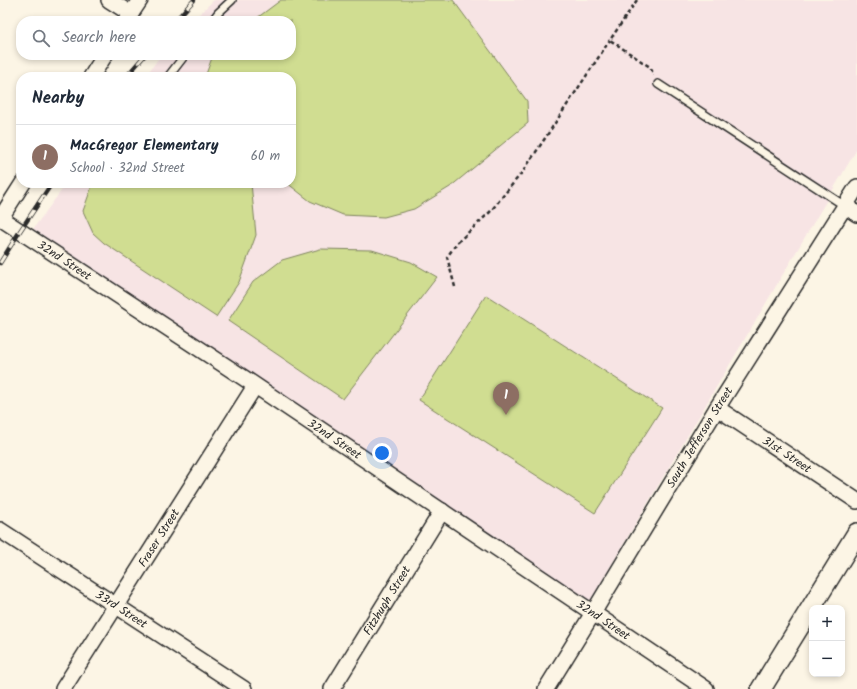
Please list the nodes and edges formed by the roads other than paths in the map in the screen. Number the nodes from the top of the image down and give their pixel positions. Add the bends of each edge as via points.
1 (109, 0) edge
2 (140, 0) edge
3 (232, 0) edge
4 (127, 16) edge
5 (130, 16) edge
6 (216, 16) edge
7 (102, 60) edge
8 (181, 60) edge
9 (94, 72) edge
10 (172, 72) edge
11 (658, 84) road end
12 (857, 187) edge
13 (20, 188) edge
14 (851, 210) edge
15 (0, 219) edge
16 (255, 386) junction
17 (717, 408) junction
18 (857, 501) edge
19 (442, 511) junction
20 (0, 530) edge
21 (857, 533) edge
22 (116, 605) junction
23 (593, 613) junction
24 (63, 689) edge
25 (244, 689) edge
26 (332, 689) edge
27 (546, 689) edge
28 (706, 689) edge
29 (761, 689) edge

1 - 4 street
2 - 5 street
3 - 6 lane
7 - 9 street
8 - 10 lane
11 - 14 lane
12 - 14 street, South Jefferson Street
13 - 15 street
14 - 17 street, South Jefferson Street
15 - 16 street, 32nd Street
16 - 19 street, 32nd Street
16 - 22 street, Fraser Street
17 - 18 street, 31st Street
17 - 23 street, South Jefferson Street
19 - 23 street, 32nd Street
19 - 26 street, Fitzhugh Street
20 - 22 street, 33rd Street
21 - 29 street
22 - 24 street, Fraser Street
22 - 25 street, 33rd Street
23 - 27 street, South Jefferson Street
23 - 28 street, 32nd Street

